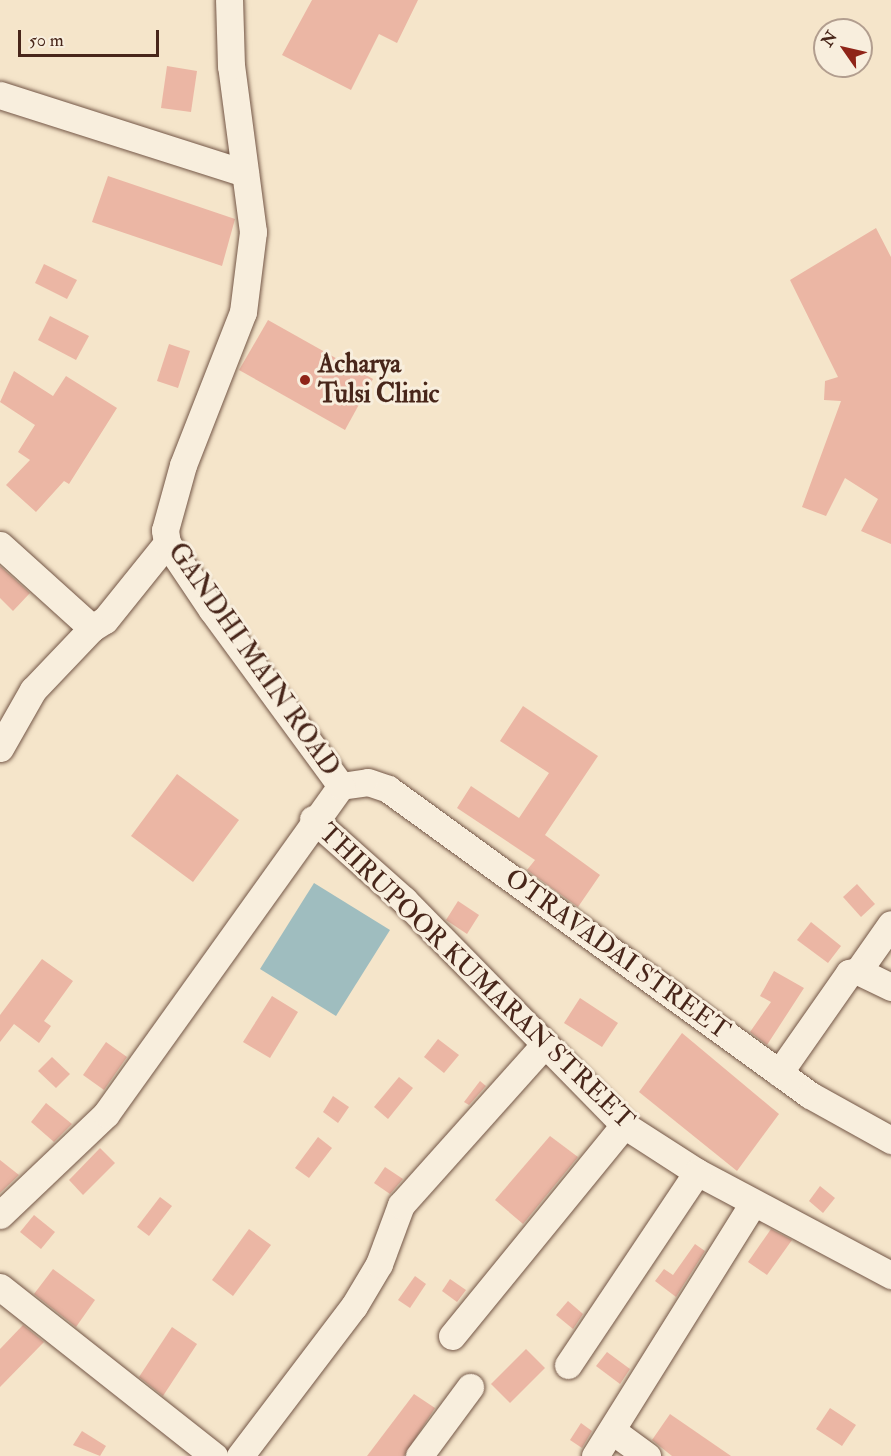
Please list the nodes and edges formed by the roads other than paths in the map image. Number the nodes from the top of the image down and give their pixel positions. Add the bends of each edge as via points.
1 (229, 0) edge
2 (0, 95) edge
3 (245, 173) junction
4 (167, 543) junction
5 (0, 545) edge
6 (92, 627) junction
7 (0, 748) edge
8 (341, 786) junction
9 (313, 819) junction
10 (891, 924) edge
11 (858, 971) junction
12 (891, 987) edge
13 (544, 1045) junction
14 (779, 1072) junction
15 (624, 1125) junction
16 (891, 1140) edge
17 (697, 1172) junction
18 (753, 1203) junction
19 (0, 1215) edge
20 (891, 1275) edge
21 (0, 1287) edge
22 (452, 1336) dead end
23 (568, 1365) dead end
24 (470, 1387) dead end
25 (614, 1432) junction
26 (214, 1456) edge
27 (240, 1456) edge
28 (419, 1456) edge
29 (596, 1456) edge
30 (647, 1456) edge

1 - 3 street, GANDHI MAIN ROAD
2 - 3 street
3 - 4 street, GANDHI MAIN ROAD via 253,232 243,312 183,465 169,508
4 - 6 street via 105,620
4 - 8 street, GANDHI MAIN ROAD
5 - 6 street
6 - 7 street via 33,690
8 - 9 street, GANDHI MAIN ROAD
8 - 14 street, OTRAVADAI STREET via 368,782 388,789
9 - 13 street, THIRUPOOR KUMARAN STREET via 404,900
9 - 19 street, GANDHI MAIN ROAD via 106,1114
10 - 11 street
11 - 12 street
11 - 14 street via 840,982
13 - 15 street, THIRUPOOR KUMARAN STREET
13 - 27 street via 401,1205 379,1264 354,1306
14 - 16 street, OTRAVADAI STREET
15 - 17 street, THIRUPOOR KUMARAN STREET
15 - 22 street
17 - 18 street, THIRUPOOR KUMARAN STREET
17 - 23 street
18 - 20 street, THIRUPOOR KUMARAN STREET
18 - 25 street
21 - 26 street
24 - 28 street
25 - 29 street
25 - 30 street

